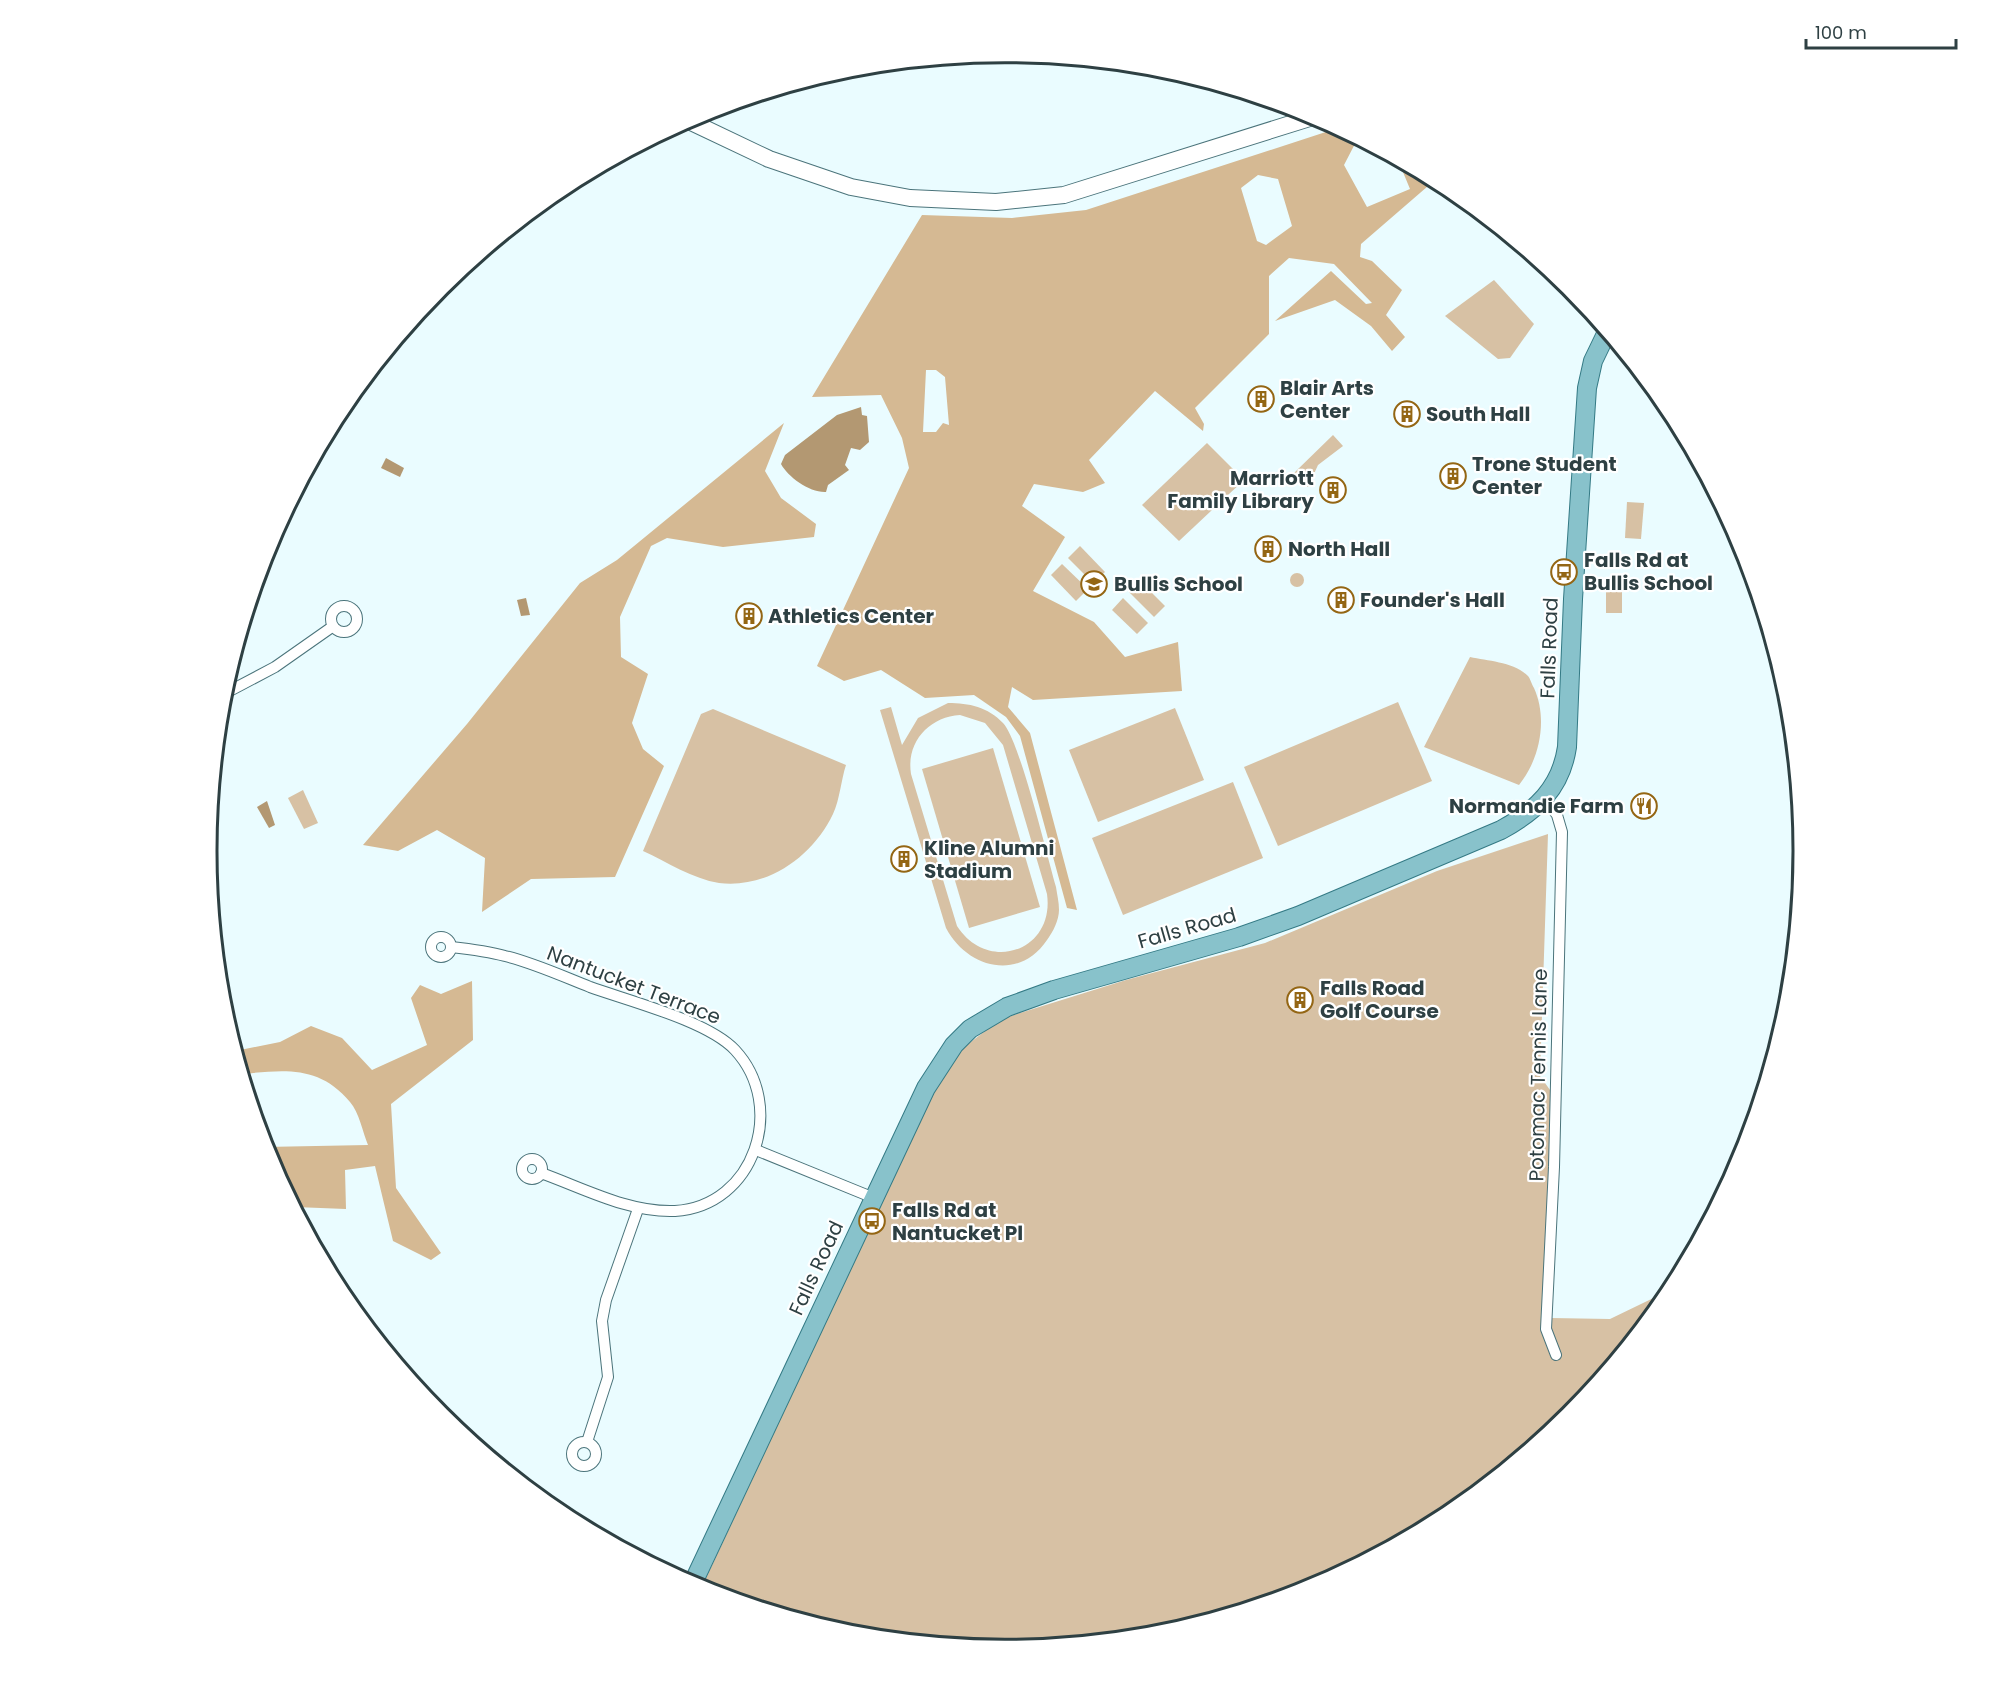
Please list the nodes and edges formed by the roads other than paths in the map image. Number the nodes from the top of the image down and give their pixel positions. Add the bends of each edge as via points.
1 (1301, 121) edge
2 (698, 125) edge
3 (1604, 339) edge
4 (332, 627) dead end
5 (234, 689) edge
6 (1545, 799) junction
7 (451, 947) dead end
8 (756, 1150) junction
9 (541, 1173) dead end
10 (874, 1198) junction
11 (638, 1209) junction
12 (1556, 1355) dead end
13 (587, 1442) dead end
14 (696, 1576) edge

1 - 2 main road via 1064,195 996,202 910,198 851,187 769,159
3 - 6 main road, Falls Road via 1587,387 1567,747 1563,767
4 - 5 street via 275,667
6 - 10 main road, Falls Road via 1522,819 1501,830 1298,916 1054,990 987,1017 954,1045 938,1066
6 - 12 street, Potomac Tennis Lane via 1557,815 1562,832 1546,1329
7 - 8 street, Nantucket Terrace via 508,956 718,1036 736,1052 753,1078 761,1113
8 - 10 street
8 - 11 street, Nantucket Terrace via 738,1178 715,1198 678,1211
9 - 11 street, Nantucket Terrace
10 - 14 main road, Falls Road
11 - 13 street via 606,1300 602,1321 608,1377

